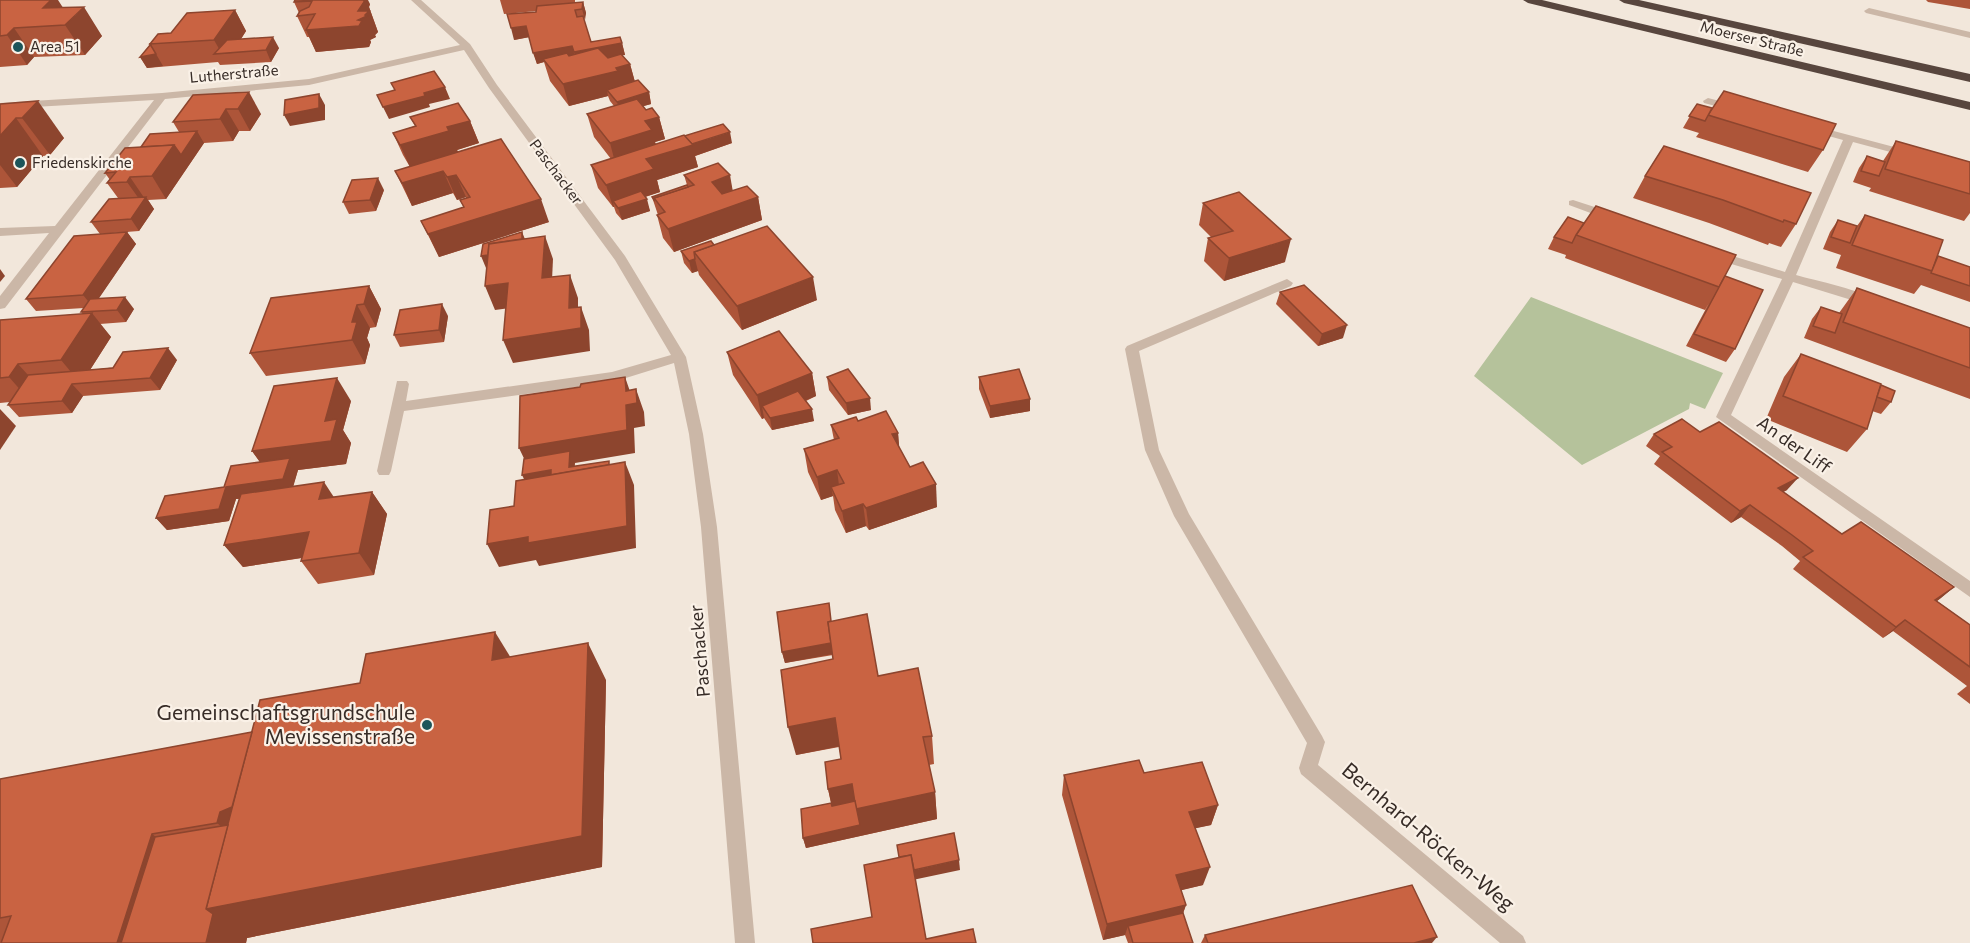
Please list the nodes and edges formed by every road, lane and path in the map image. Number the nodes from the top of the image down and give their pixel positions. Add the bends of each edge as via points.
1 (416, 0) edge
2 (1528, 0) edge
3 (1624, 0) edge
4 (1869, 11) dead end
5 (1970, 35) edge
6 (467, 46) junction
7 (1970, 78) edge
8 (162, 96) junction
9 (1708, 101) dead end
10 (0, 106) edge
11 (1970, 106) edge
12 (1751, 113) edge
13 (1795, 124) edge
14 (1849, 138) junction
15 (1915, 156) edge
16 (1573, 203) dead end
17 (1626, 223) edge
18 (60, 229) junction
19 (0, 232) edge
20 (1701, 249) edge
21 (1788, 279) junction
22 (1287, 283) dead end
23 (0, 305) edge
24 (1884, 306) edge
25 (679, 357) junction
26 (402, 384) dead end
27 (398, 406) junction
28 (384, 471) dead end
29 (1970, 590) edge
30 (745, 943) edge
31 (1516, 943) edge

1 - 6 street, Paschacker
2 - 11 highway, Moerser Straße
3 - 7 highway, Moerser Straße
4 - 5 street
6 - 8 street, Lutherstraße via 309,82
6 - 25 street, Paschacker via 621,259
8 - 10 street, Lutherstraße
8 - 18 street
9 - 12 street
13 - 14 street
14 - 15 street
14 - 21 street, An der Liff
16 - 17 street
18 - 19 street
18 - 23 street
20 - 21 street
21 - 24 street
21 - 29 street, An der Liff via 1723,417
22 - 31 street, Bernhard-Röcken-Weg via 1132,349 1152,450 1182,516 1316,742 1308,768
25 - 27 street via 613,377
25 - 30 street, Paschacker via 696,434 709,527
26 - 27 street
27 - 28 street

